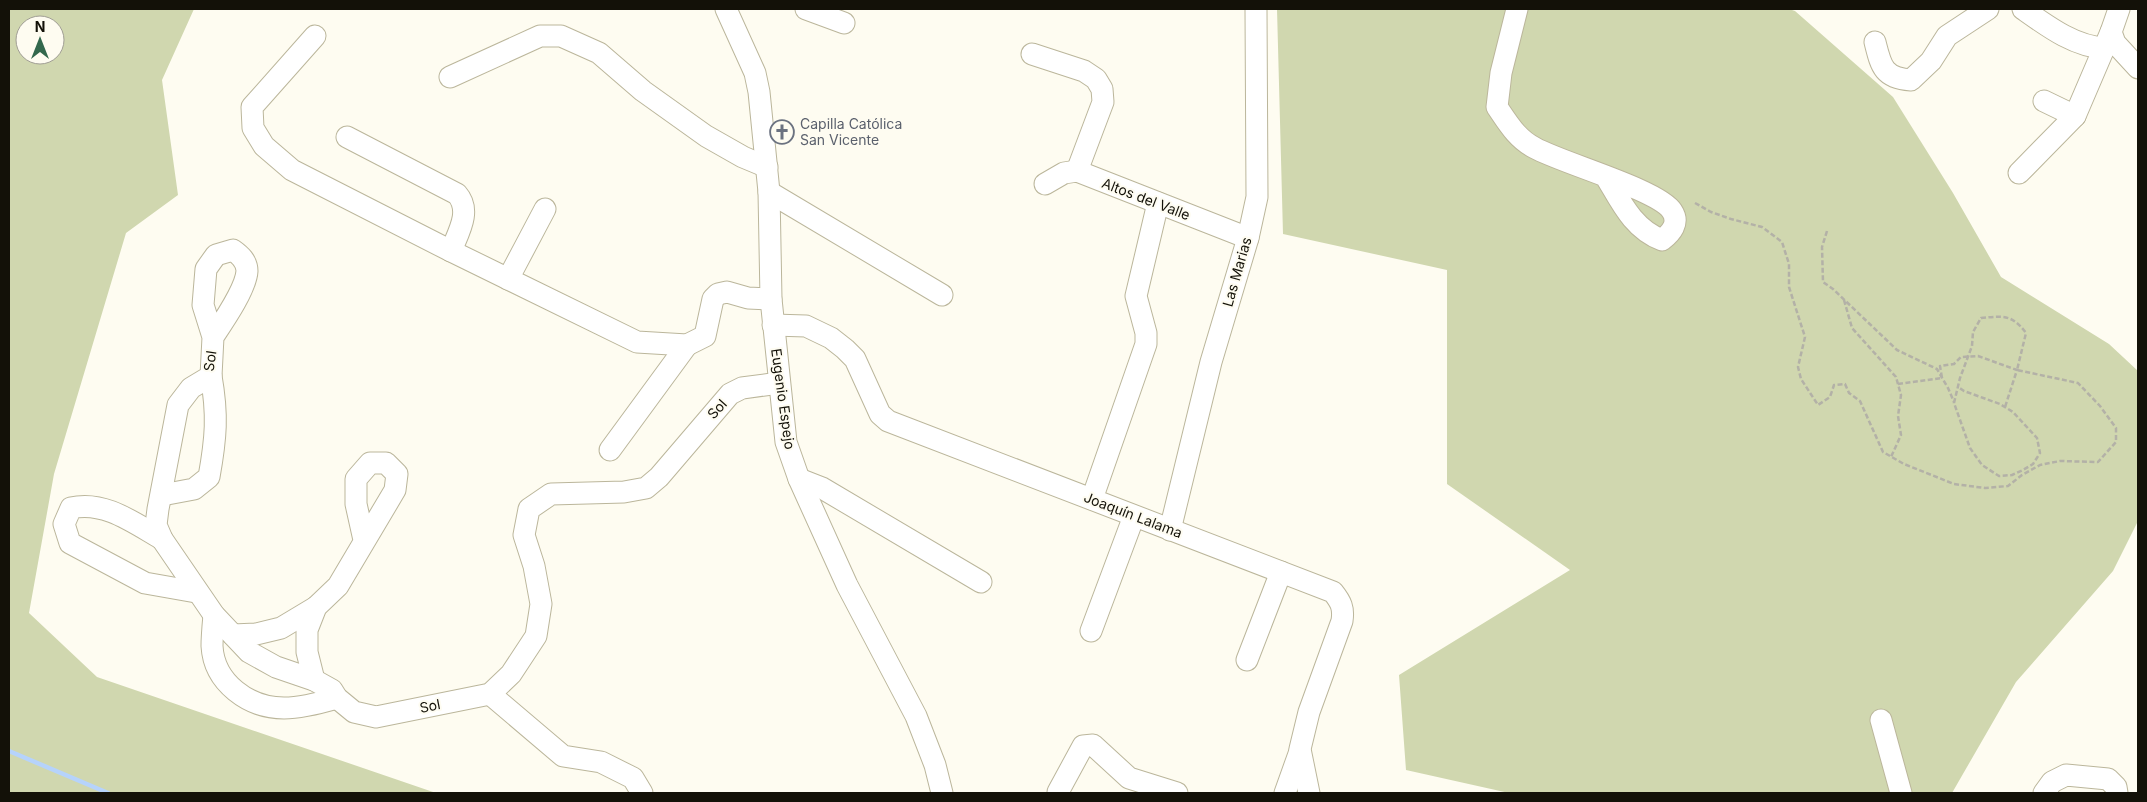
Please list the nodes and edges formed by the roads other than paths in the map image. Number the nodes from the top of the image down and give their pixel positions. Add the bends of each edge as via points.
1 (726, 9) edge
2 (806, 9) edge
3 (1256, 9) edge
4 (1517, 9) edge
5 (1988, 9) edge
6 (2023, 9) edge
7 (2119, 9) edge
8 (844, 23) dead end
9 (315, 36) dead end
10 (2108, 40) junction
11 (1875, 42) dead end
12 (1032, 54) dead end
13 (2138, 68) edge
14 (450, 77) dead end
15 (2044, 101) dead end
16 (2075, 116) junction
17 (347, 137) dead end
18 (767, 167) junction
19 (1077, 172) junction
20 (2019, 173) dead end
21 (1606, 177) dead end
22 (1045, 184) dead end
23 (769, 192) junction
24 (1158, 203) junction
25 (545, 210) dead end
26 (1248, 238) junction
27 (451, 251) junction
28 (508, 279) junction
29 (942, 295) dead end
30 (771, 299) junction
31 (773, 325) junction
32 (213, 337) dead end
33 (687, 345) junction
34 (211, 376) junction
35 (779, 384) junction
36 (610, 450) dead end
37 (799, 479) junction
38 (162, 496) junction
39 (1092, 499) junction
40 (1134, 516) junction
41 (1170, 530) junction
42 (162, 539) junction
43 (364, 540) dead end
44 (1281, 572) junction
45 (981, 582) dead end
46 (196, 592) junction
47 (316, 608) junction
48 (214, 616) junction
49 (1091, 632) dead end
50 (233, 635) junction
51 (1247, 660) dead end
52 (314, 680) junction
53 (490, 694) junction
54 (337, 698) junction
55 (1881, 720) dead end
56 (1300, 749) junction
57 (1058, 792) dead end
58 (642, 793) edge
59 (942, 793) edge
60 (1177, 793) edge
61 (1285, 793) edge
62 (1309, 793) edge
63 (1901, 793) edge
64 (2044, 793) edge
65 (2117, 793) edge

1 - 18 street, Eugenio Espejo via 755,74
2 - 8 street
3 - 26 street, Las Marias via 1257,197
4 - 21 street via 1501,74 1497,106 1518,138
5 - 11 street via 1947,36 1931,61 1911,80 1896,79 1882,67
6 - 10 street via 2090,47
7 - 10 street
9 - 27 street via 252,106 253,128 264,146 292,170
10 - 13 street via 2115,43
10 - 16 street
12 - 19 street via 1084,71 1096,79 1102,89 1103,102
14 - 18 street via 540,36 561,36 599,53 643,91 706,136
15 - 16 street
16 - 20 street
17 - 27 street via 457,194 464,208
18 - 23 street, Eugenio Espejo
19 - 22 street via 1064,173
19 - 24 street, Altos del Valle
23 - 29 street
23 - 30 street, Eugenio Espejo
24 - 26 street, Altos del Valle
24 - 39 street via 1136,296 1145,326 1146,344
25 - 28 street
26 - 41 street, Las Marias via 1211,362
27 - 28 street
28 - 33 street via 637,342
30 - 31 street, Eugenio Espejo
30 - 33 street via 748,298 727,292 718,294 713,300 705,336
31 - 35 street, Eugenio Espejo
31 - 39 street, Joaquín Lalama via 806,326 845,349 854,359 880,414 888,421
32 - 34 street, Sol
33 - 36 street
34 - 38 street, Sol via 192,388 178,406
34 - 38 street via 216,405 216,436 210,477 194,489
35 - 37 street, Eugenio Espejo via 786,442
35 - 53 street, Sol via 742,388 730,394 646,488 624,492 551,494 529,509 524,535 541,604 536,636 511,674
37 - 45 street via 822,488
37 - 59 street, Eugenio Espejo via 847,585 916,716
38 - 42 street, Sol via 156,525
39 - 40 street, Joaquín Lalama
40 - 41 street, Joaquín Lalama
40 - 49 street
41 - 44 street, Joaquín Lalama
42 - 46 street, Sol
42 - 46 street via 114,512 85,505 71,508 64,524 70,543 145,583
43 - 47 street via 338,586
44 - 51 street
44 - 56 street, Joaquín Lalama via 1332,592 1344,610 1309,712
46 - 48 street, Sol
47 - 50 street via 280,628
47 - 52 street via 307,630 307,652
48 - 50 street, Sol
48 - 54 street via 212,648 216,665 228,686 254,703 283,708
50 - 52 street, Sol via 249,652
52 - 54 street, Sol via 332,690
53 - 54 street, Sol via 376,717 354,712
53 - 58 street via 563,756 601,762 633,778
55 - 63 street
56 - 61 street
56 - 62 street, Joaquín Lalama
57 - 60 street via 1083,746 1093,744 1130,778
64 - 65 street via 2052,782 2066,775 2108,779

